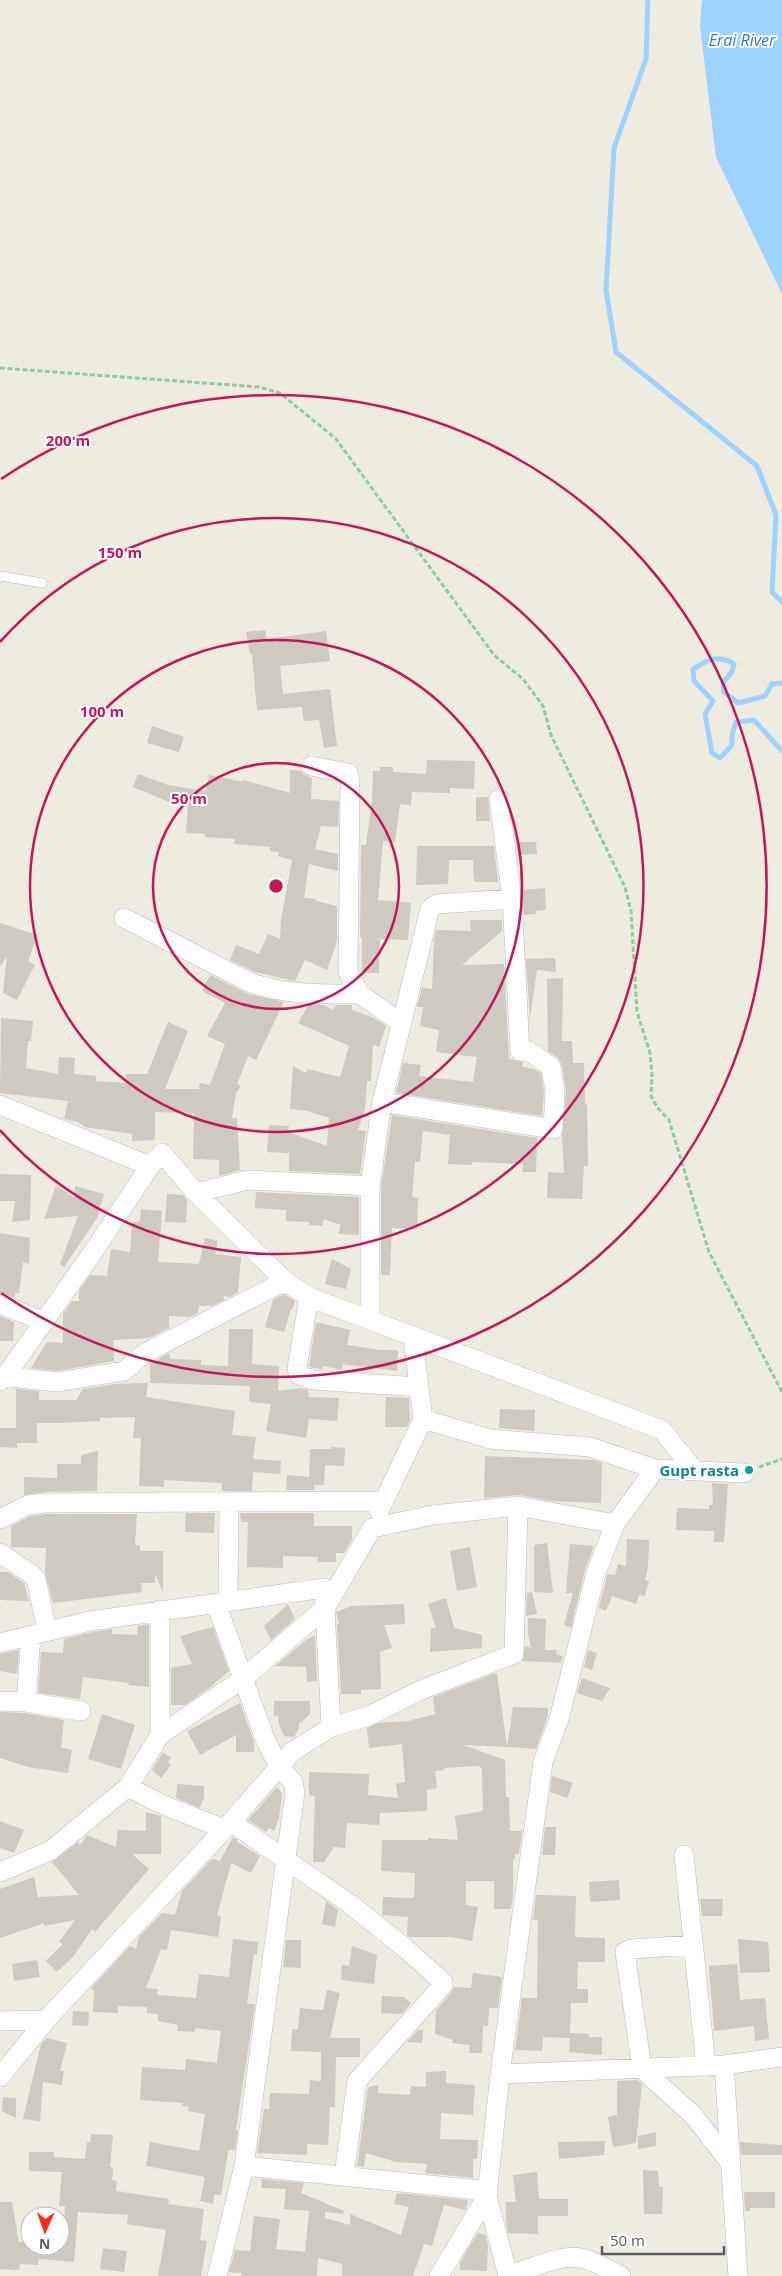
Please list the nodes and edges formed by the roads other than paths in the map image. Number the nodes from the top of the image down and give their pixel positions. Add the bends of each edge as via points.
1 (0, 576) edge
2 (42, 583) dead end
3 (311, 766) dead end
4 (499, 799) dead end
5 (512, 900) junction
6 (124, 918) dead end
7 (360, 994) junction
8 (401, 1023) junction
9 (382, 1102) junction
10 (0, 1105) edge
11 (150, 1166) junction
12 (370, 1186) junction
13 (196, 1192) junction
14 (285, 1281) junction
15 (309, 1297) junction
16 (0, 1304) edge
17 (370, 1319) junction
18 (43, 1321) junction
19 (413, 1338) junction
20 (1, 1378) edge
21 (419, 1387) junction
22 (423, 1419) junction
23 (654, 1469) junction
24 (694, 1470) junction
25 (744, 1472) road end
26 (384, 1501) junction
27 (229, 1503) junction
28 (518, 1506) junction
29 (0, 1519) edge
30 (614, 1524) junction
31 (372, 1528) junction
32 (0, 1553) edge
33 (222, 1602) junction
34 (326, 1607) junction
35 (160, 1610) junction
36 (39, 1633) junction
37 (0, 1643) edge
38 (244, 1678) junction
39 (0, 1701) edge
40 (26, 1702) junction
41 (81, 1711) dead end
42 (331, 1727) junction
43 (160, 1735) junction
44 (279, 1768) junction
45 (128, 1787) junction
46 (227, 1826) junction
47 (684, 1855) dead end
48 (287, 1860) junction
49 (0, 1872) edge
50 (693, 1945) junction
51 (46, 2020) junction
52 (0, 2021) edge
53 (782, 2057) edge
54 (724, 2065) junction
55 (706, 2066) junction
56 (642, 2069) junction
57 (500, 2074) junction
58 (0, 2077) edge
59 (731, 2164) junction
60 (244, 2166) junction
61 (344, 2175) junction
62 (488, 2194) junction
63 (217, 2276) edge
64 (439, 2276) edge
65 (508, 2276) edge
66 (620, 2276) edge
67 (738, 2276) edge

1 - 2 lane
3 - 7 street via 348,773 350,782 348,972
4 - 5 street
5 - 8 street via 433,905
5 - 9 street via 520,1051 529,1051 552,1067 554,1129
6 - 7 street via 258,985 296,993
7 - 8 street
8 - 9 street
9 - 12 street
10 - 11 street
11 - 13 street via 162,1153
11 - 18 street
12 - 13 street via 248,1180
12 - 17 street
13 - 14 street
14 - 15 street
14 - 20 street via 145,1353 124,1371 57,1382
15 - 17 street
15 - 21 street via 297,1368 300,1375 313,1380
16 - 18 street
17 - 19 street
18 - 20 street
19 - 21 street
19 - 24 street via 662,1430
21 - 22 street
22 - 23 street via 490,1439 590,1447
22 - 26 street
23 - 24 street
23 - 30 street
24 - 25 street
26 - 27 street
26 - 31 street
27 - 29 street via 36,1503
27 - 33 street
28 - 30 street
28 - 31 street via 433,1515
28 - 42 street via 514,1654 421,1690 369,1716
30 - 57 street via 596,1574 559,1719 544,1762
31 - 34 street
32 - 36 street via 36,1580
33 - 34 street via 322,1587
33 - 35 street
33 - 38 street
34 - 38 street
34 - 42 street
35 - 36 street via 90,1620
35 - 43 street
36 - 37 street
36 - 40 street
38 - 43 street
38 - 44 street via 265,1739
39 - 40 street
40 - 41 street
42 - 44 street via 295,1750
43 - 45 street
44 - 46 street
44 - 48 street via 295,1786
45 - 46 street via 161,1804
45 - 49 street via 50,1851
46 - 48 street
46 - 51 street
47 - 50 street
48 - 60 street
48 - 61 street via 357,1910 443,1983 357,2081
50 - 55 street
50 - 56 street via 625,1952
51 - 52 street
51 - 58 street
53 - 54 street
54 - 55 street
54 - 59 street
55 - 56 street
56 - 57 street
56 - 59 street via 693,2115
57 - 62 street
59 - 67 street
60 - 61 street
60 - 63 street
61 - 62 street
62 - 64 street
62 - 65 street
65 - 66 street via 564,2258 579,2257

